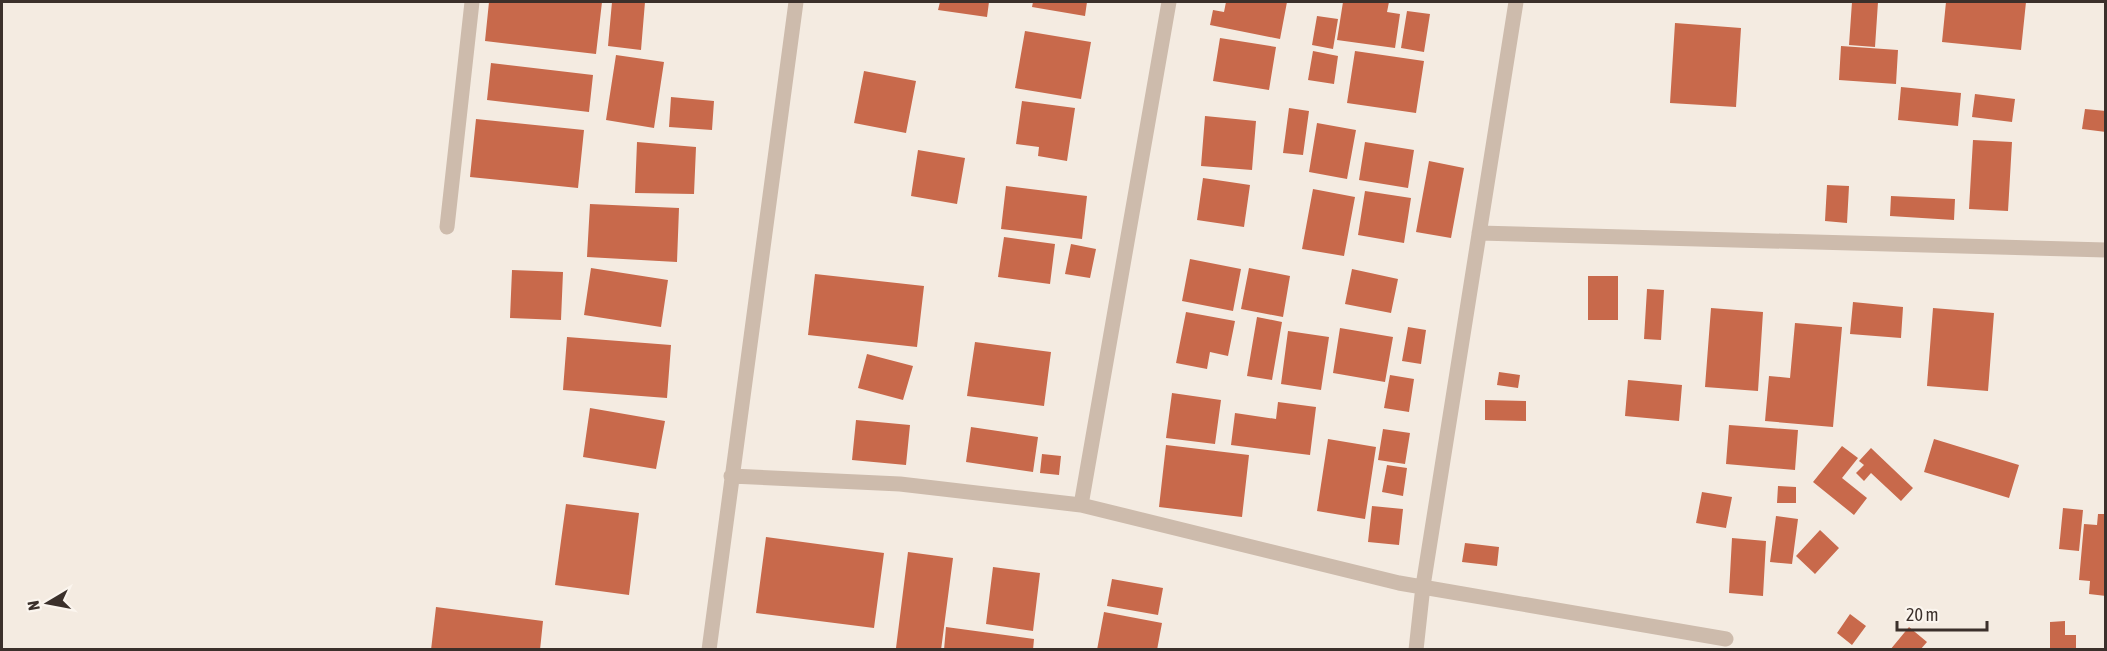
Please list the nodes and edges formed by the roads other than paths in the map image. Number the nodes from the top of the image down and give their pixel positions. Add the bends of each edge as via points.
1 (472, 2) edge
2 (795, 2) edge
3 (1169, 2) edge
4 (1516, 2) edge
5 (447, 227) dead end
6 (1479, 233) junction
7 (2106, 250) edge
8 (731, 476) junction
9 (1081, 505) junction
10 (1423, 586) junction
11 (1725, 639) dead end
12 (709, 650) edge
13 (1416, 650) edge

1 - 5 street
2 - 8 street
3 - 9 street
4 - 6 street
6 - 7 street
6 - 10 street
8 - 9 street via 900,484
8 - 12 street
9 - 10 street via 1371,577
10 - 11 street
10 - 13 street

